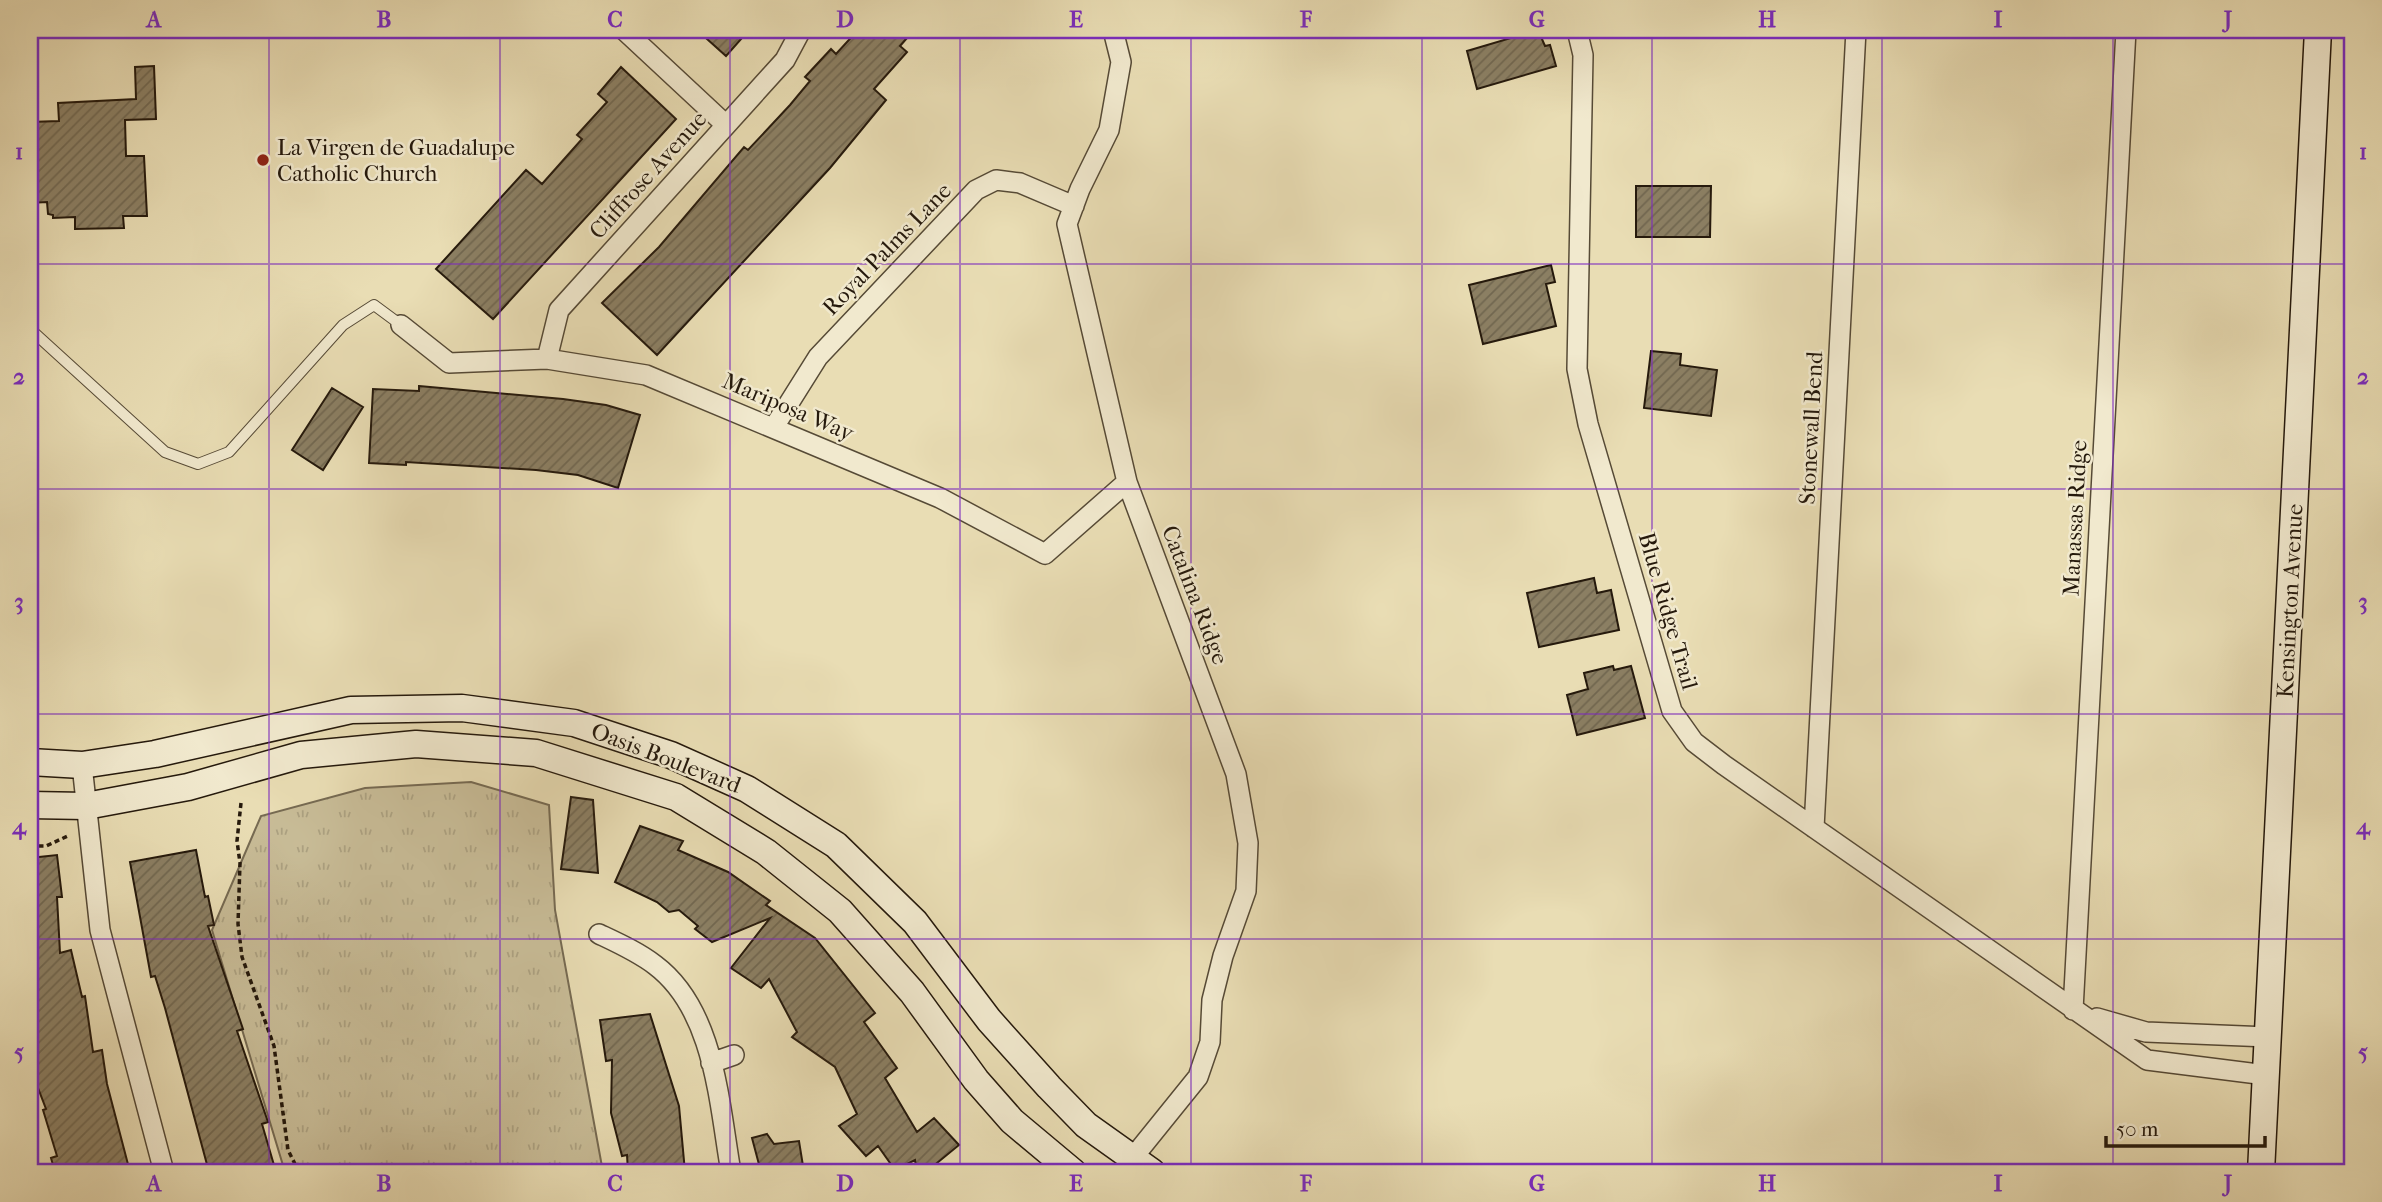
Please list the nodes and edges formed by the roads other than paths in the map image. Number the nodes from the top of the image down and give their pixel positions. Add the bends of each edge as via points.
1 (624, 30) edge
2 (800, 30) edge
3 (1113, 30) edge
4 (1577, 30) edge
5 (1856, 30) edge
6 (2126, 30) edge
7 (2318, 30) edge
8 (726, 125) junction
9 (1074, 206) junction
10 (401, 325) joint
11 (30, 329) edge
12 (547, 359) junction
13 (774, 427) junction
14 (1126, 482) junction
15 (30, 762) edge
16 (82, 765) junction
17 (30, 805) edge
18 (87, 817) junction
19 (1814, 828) junction
20 (598, 934) dead end
21 (2073, 1010) junction
22 (2268, 1037) junction
23 (734, 1055) dead end
24 (711, 1063) junction
25 (2266, 1075) junction
26 (1135, 1168) edge
27 (164, 1172) edge
28 (731, 1172) edge
29 (1073, 1172) edge
30 (2261, 1172) edge

1 - 8 street
2 - 8 street, Cliffrose Avenue via 785,60
3 - 9 street, Catalina Ridge via 1121,62 1109,130
4 - 19 street, Blue Ridge Trail via 1583,55 1577,369 1588,424 1672,711 1694,742
5 - 19 street, Stonewall Bend
6 - 21 street, Manassas Ridge
7 - 22 street, Kensington Avenue
8 - 12 street, Cliffrose Avenue via 559,310
9 - 13 street, Royal Palms Lane via 1020,183 996,180 976,190 818,357
9 - 14 street, Catalina Ridge via 1067,224
10 - 11 lane via 374,305 343,325 229,452 198,464 165,452
10 - 12 street, Mariposa Way via 449,363
12 - 13 street, Mariposa Way via 646,374
13 - 14 street, Mariposa Way via 940,498 1045,554
14 - 26 street, Catalina Ridge via 1236,774 1248,843 1246,891 1223,956 1212,1000 1210,1042 1198,1077
15 - 16 street, Oasis Boulevard
16 - 18 street
16 - 26 street, Oasis Boulevard via 155,754 351,710 463,708 574,723 671,755 747,789 836,845 915,922 989,1020 1049,1087
17 - 18 street, Oasis Boulevard
18 - 27 street via 100,930
18 - 29 street, Oasis Boulevard via 301,755 416,744 536,753 676,797 766,852 840,911 912,992 1012,1121
19 - 21 street, Blue Ridge Trail
20 - 24 street via 657,965 690,1005
21 - 22 street, Blue Ridge Trail via 2146,1032
21 - 25 street, Blue Ridge Trail via 2147,1060
22 - 25 street, Kensington Avenue
23 - 24 street
24 - 28 street
25 - 30 street, Kensington Avenue

